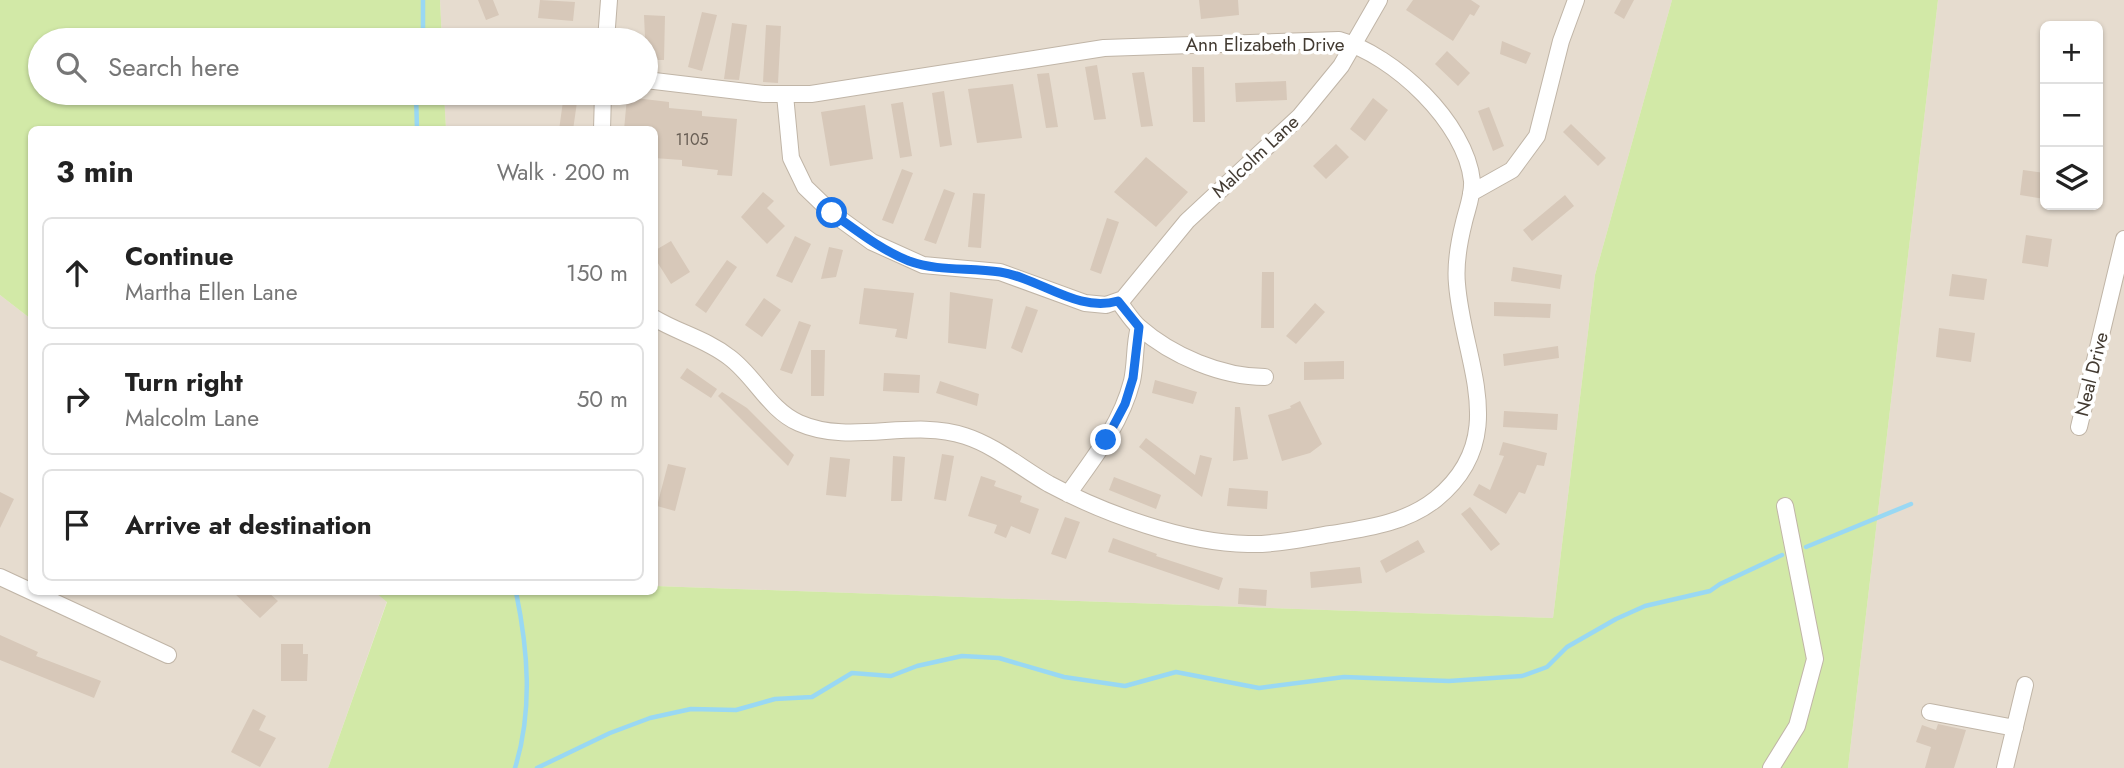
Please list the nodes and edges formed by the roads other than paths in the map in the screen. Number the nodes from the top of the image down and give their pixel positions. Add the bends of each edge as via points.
1 (609, 0) edge
2 (1378, 0) edge
3 (1576, 0) edge
4 (607, 28) edge
5 (1353, 44) junction
6 (658, 81) edge
7 (785, 95) junction
8 (603, 105) edge
9 (602, 126) edge
10 (1471, 194) junction
11 (2124, 239) edge
12 (1118, 301) junction
13 (658, 320) edge
14 (1139, 327) junction
15 (1265, 377) dead end
16 (2078, 427) dead end
17 (1068, 494) junction
18 (1785, 506) dead end
19 (0, 577) edge
20 (28, 590) edge
21 (38, 595) edge
22 (168, 656) dead end
23 (2025, 685) dead end
24 (1930, 712) dead end
25 (2015, 728) junction
26 (1771, 768) edge
27 (2005, 768) edge

1 - 4 street
2 - 5 street, Malcolm Lane
3 - 10 street via 1537,136 1512,170
5 - 7 street, Ann Elizabeth Drive via 1339,40 1130,46
5 - 10 street, Ann Elizabeth Drive via 1399,70 1433,105 1468,167
5 - 12 street, Malcolm Lane via 1300,116 1212,195
6 - 7 street, Ann Elizabeth Drive
7 - 12 street via 790,158 806,187 872,242 923,265 1000,272 1092,304
8 - 9 street
10 - 17 street, Ann Elizabeth Drive via 1457,282 1476,375 1479,422 1468,460 1434,501 1376,527 1248,544 1189,537
11 - 16 street, Neal Drive
12 - 14 street
13 - 17 street, Ann Elizabeth Drive via 730,357 777,409 813,429 953,433 995,450
14 - 15 street via 1224,373
14 - 17 street via 1125,404
18 - 26 street via 1815,659 1797,726
19 - 20 street
21 - 22 street
23 - 25 street
24 - 25 street
25 - 27 street

